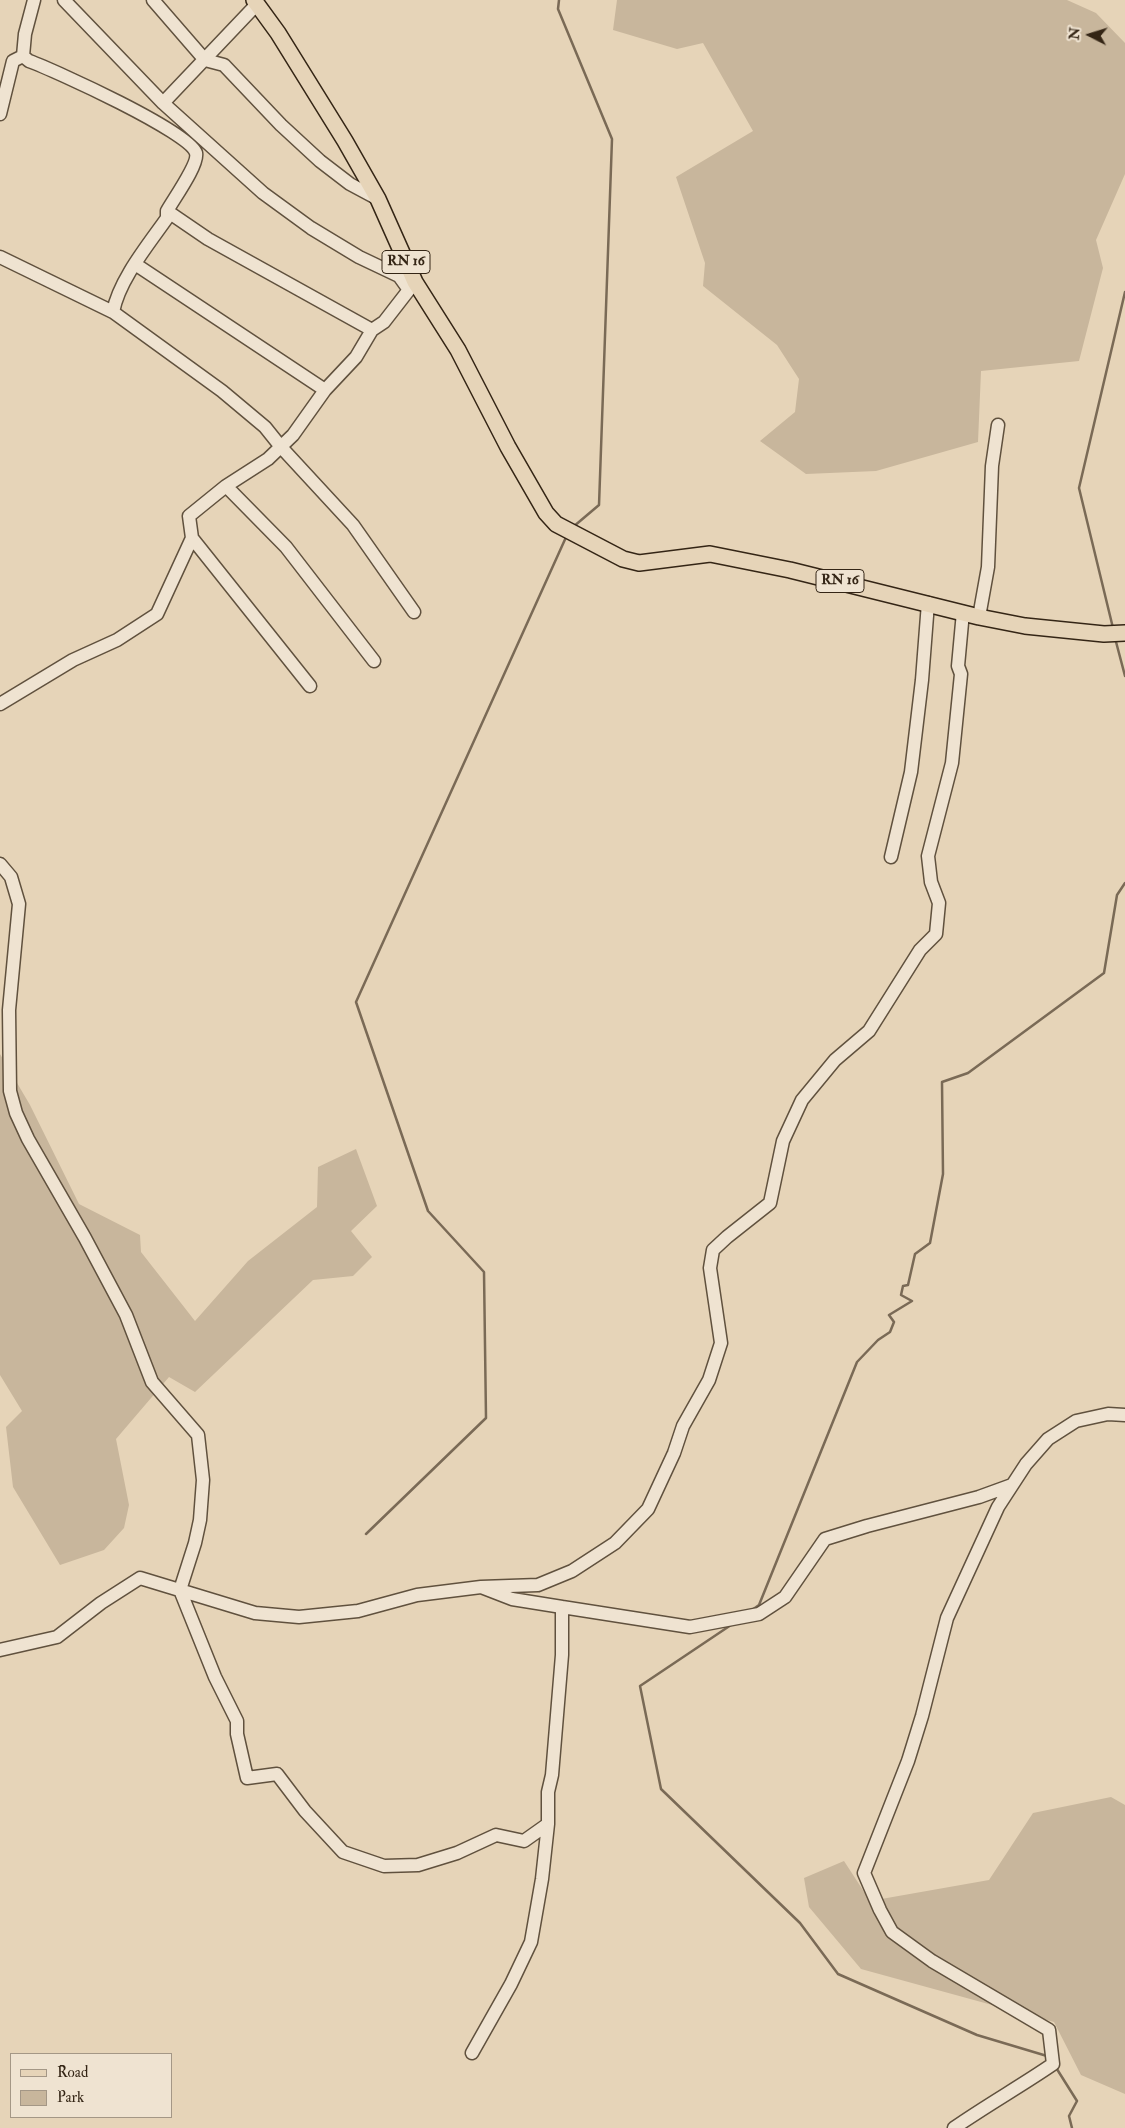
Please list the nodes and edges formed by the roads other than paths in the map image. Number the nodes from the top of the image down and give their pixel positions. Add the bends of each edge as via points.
1 (34, 0) edge
2 (64, 0) edge
3 (153, 0) edge
4 (256, 2) edge
5 (23, 56) junction
6 (205, 60) junction
7 (163, 103) junction
8 (0, 114) edge
9 (378, 199) junction
10 (167, 211) junction
11 (0, 257) edge
12 (136, 264) junction
13 (412, 286) junction
14 (113, 312) junction
15 (372, 330) junction
16 (325, 390) junction
17 (998, 425) dead end
18 (281, 447) junction
19 (226, 486) junction
20 (192, 538) junction
21 (928, 603) junction
22 (414, 612) dead end
23 (963, 612) junction
24 (979, 617) junction
25 (1116, 633) edge
26 (374, 661) dead end
27 (310, 686) dead end
28 (0, 704) edge
29 (891, 857) dead end
30 (0, 864) edge
31 (0, 1072) edge
32 (10, 1091) junction
33 (1125, 1415) edge
34 (1012, 1485) junction
35 (481, 1587) junction
36 (180, 1590) junction
37 (562, 1607) junction
38 (0, 1650) edge
39 (548, 1824) junction
40 (472, 2053) dead end
41 (954, 2128) edge

1 - 5 street
2 - 7 street
3 - 6 street
4 - 6 street
4 - 9 main road, RN 16 via 332,119
5 - 8 street via 14,62
5 - 10 street via 86,85 191,146 196,158
6 - 7 street
6 - 9 street via 224,66 320,161 350,184
7 - 13 street via 263,193 311,228
9 - 13 main road, RN 16
10 - 12 street via 167,218
10 - 15 street via 208,239
11 - 14 street
12 - 14 street
12 - 16 street
13 - 15 street via 384,322
13 - 21 main road, RN 16 via 458,350 508,447 546,513 556,524 623,559 639,563 710,554 758,562
14 - 18 street via 222,392 265,427
15 - 16 street via 356,357
16 - 18 street
17 - 24 street via 992,466 988,567
18 - 19 street
18 - 22 street via 353,526
19 - 20 street via 189,516
19 - 26 street via 286,547
20 - 27 street
20 - 28 street via 157,614 117,640 73,660
21 - 23 main road, RN 16
21 - 29 street via 911,772
23 - 24 main road, RN 16
23 - 35 street via 958,666 961,674 952,763 928,856 931,882 939,903 936,934 920,950 869,1031 834,1060 802,1100 783,1141 770,1203 714,1250 710,1268 721,1343 709,1380 683,1426 648,1509 615,1543 572,1571 538,1584
24 - 25 main road, RN 16 via 1026,626
30 - 32 street via 11,877 19,904 9,1010
31 - 32 street
32 - 36 street via 28,1139 126,1315 152,1382 198,1435 203,1480 200,1520
33 - 34 street via 1108,1414 1076,1421 1048,1439
34 - 37 street via 979,1498 824,1539 786,1597 759,1614 690,1628
34 - 41 street via 998,1507 947,1618 908,1760 864,1874 892,1932 932,1961 1050,2030 1053,2064
35 - 36 street via 417,1595 358,1611 299,1617 255,1613
35 - 37 street via 512,1599
36 - 38 street via 140,1578 57,1637
36 - 39 street via 215,1677 237,1721 247,1778 276,1774 343,1852 384,1866 418,1865 457,1853 496,1835 524,1840
37 - 39 street via 562,1655 548,1792
39 - 40 street via 531,1942 512,1984

